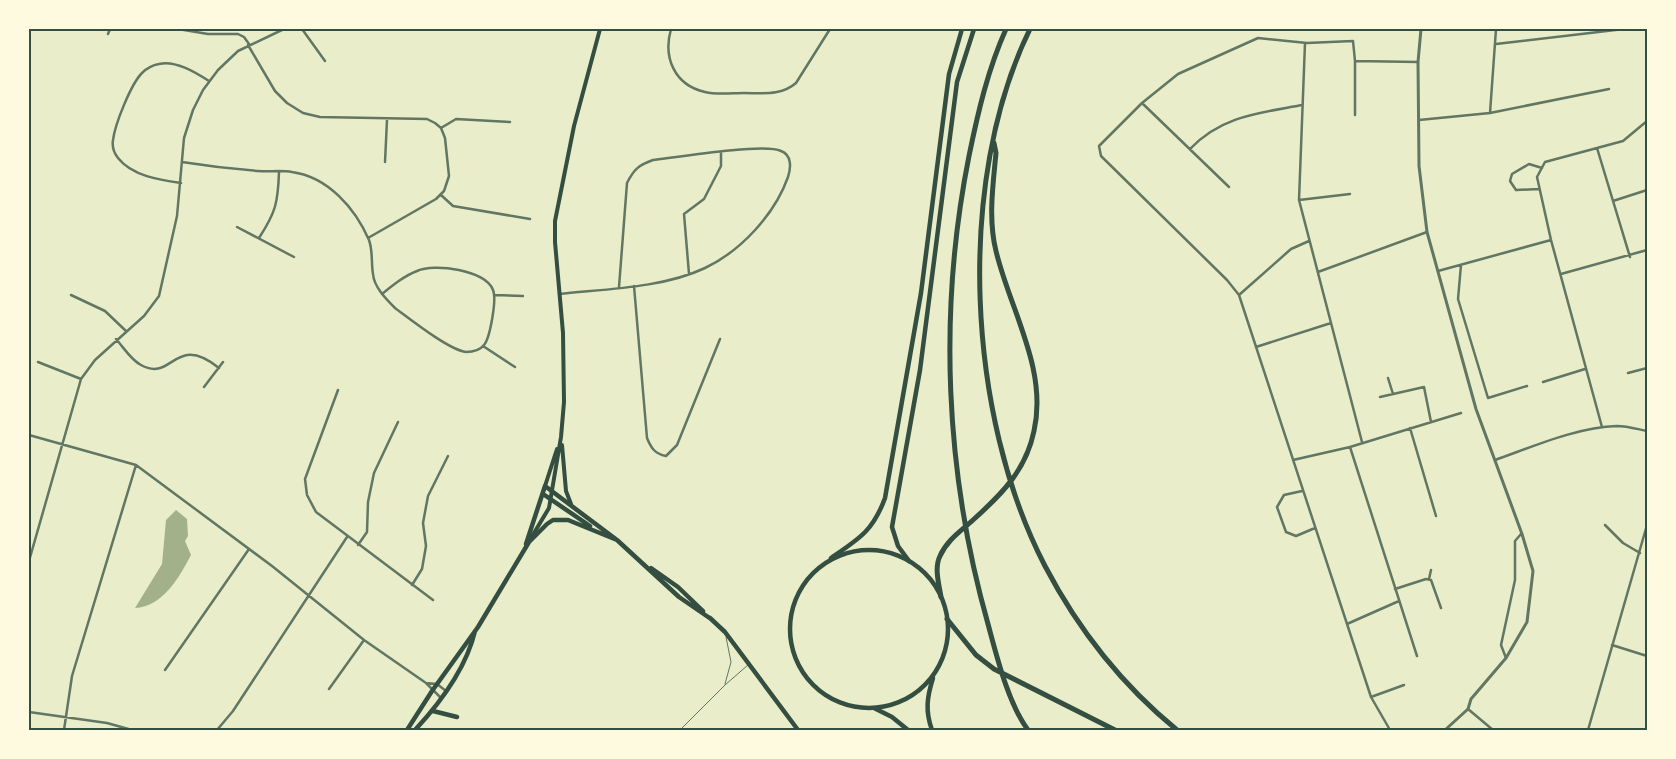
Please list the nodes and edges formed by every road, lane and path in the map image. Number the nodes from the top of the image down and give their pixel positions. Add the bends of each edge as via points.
1 (110, 29) edge
2 (178, 29) edge
3 (284, 29) edge
4 (302, 29) edge
5 (600, 29) edge
6 (671, 29) edge
7 (830, 29) edge
8 (962, 29) edge
9 (974, 29) edge
10 (1006, 29) edge
11 (1030, 29) edge
12 (1421, 29) edge
13 (1496, 29) edge
14 (1624, 29) edge
15 (108, 34) dead end
16 (1305, 43) junction
17 (249, 44) junction
18 (1496, 44) junction
19 (325, 61) dead end
20 (1355, 61) junction
21 (1418, 62) junction
22 (209, 81) junction
23 (1609, 89) dead end
24 (1142, 102) junction
25 (1302, 105) junction
26 (1490, 114) junction
27 (1356, 115) dead end
28 (387, 120) junction
29 (1419, 120) junction
30 (1647, 121) edge
31 (510, 122) dead end
32 (441, 128) junction
33 (993, 140) junction
34 (1597, 148) junction
35 (1190, 149) junction
36 (720, 153) junction
37 (182, 162) junction
38 (385, 162) dead end
39 (1542, 168) junction
40 (279, 172) junction
41 (181, 183) junction
42 (1229, 187) dead end
43 (1539, 189) junction
44 (1647, 190) edge
45 (1350, 194) dead end
46 (441, 195) junction
47 (1299, 200) junction
48 (1614, 201) junction
49 (530, 219) dead end
50 (237, 227) dead end
51 (1427, 232) junction
52 (260, 238) junction
53 (368, 238) junction
54 (1551, 240) junction
55 (1309, 241) junction
56 (1647, 250) edge
57 (1630, 256) junction
58 (294, 257) dead end
59 (1461, 265) junction
60 (1438, 271) junction
61 (1318, 272) junction
62 (689, 274) junction
63 (1561, 274) junction
64 (634, 286) junction
65 (619, 287) junction
66 (382, 294) junction
67 (559, 294) junction
68 (71, 295) dead end
69 (494, 295) junction
70 (1239, 295) junction
71 (523, 296) dead end
72 (1331, 323) junction
73 (126, 331) junction
74 (116, 339) junction
75 (720, 339) dead end
76 (484, 346) junction
77 (1256, 348) junction
78 (38, 362) dead end
79 (223, 362) dead end
80 (515, 367) dead end
81 (219, 368) junction
82 (1647, 368) edge
83 (1585, 369) junction
84 (1628, 373) dead end
85 (1388, 378) dead end
86 (81, 379) junction
87 (1543, 382) dead end
88 (1528, 386) dead end
89 (204, 387) dead end
90 (338, 390) dead end
91 (1393, 394) junction
92 (1380, 397) dead end
93 (1462, 413) dead end
94 (398, 422) dead end
95 (1431, 422) junction
96 (1602, 427) junction
97 (1410, 428) junction
98 (1647, 431) edge
99 (29, 435) edge
100 (561, 437) junction
101 (1362, 442) junction
102 (63, 444) junction
103 (1350, 446) junction
104 (448, 456) dead end
105 (1293, 460) junction
106 (1495, 460) junction
107 (136, 465) junction
108 (545, 486) junction
109 (1303, 490) junction
110 (552, 491) junction
111 (543, 494) junction
112 (551, 499) junction
113 (571, 504) junction
114 (1436, 516) dead end
115 (1605, 525) dead end
116 (1647, 526) edge
117 (1315, 528) junction
118 (599, 533) junction
119 (1522, 534) junction
120 (347, 537) junction
121 (617, 540) junction
122 (529, 542) junction
123 (358, 545) junction
124 (249, 548) junction
125 (524, 550) junction
126 (1640, 553) junction
127 (831, 558) junction
128 (29, 561) edge
129 (909, 561) junction
130 (1431, 570) dead end
131 (1429, 579) junction
132 (412, 585) junction
133 (1395, 589) junction
134 (308, 596) junction
135 (941, 597) junction
136 (433, 600) dead end
137 (1399, 601) junction
138 (1440, 608) dead end
139 (947, 619) junction
140 (1347, 624) junction
141 (476, 630) junction
142 (725, 632) junction
143 (364, 640) junction
144 (1612, 645) junction
145 (1417, 656) dead end
146 (1647, 656) edge
147 (1506, 658) junction
148 (750, 664) junction
149 (165, 670) dead end
150 (933, 676) junction
151 (426, 683) junction
152 (437, 684) junction
153 (725, 685) junction
154 (1404, 685) dead end
155 (329, 689) dead end
156 (432, 691) junction
157 (446, 691) junction
158 (1371, 696) junction
159 (442, 698) junction
160 (873, 708) junction
161 (1468, 708) junction
162 (433, 711) junction
163 (29, 712) edge
164 (457, 717) dead end
165 (65, 719) junction
166 (64, 730) edge
167 (132, 730) edge
168 (217, 730) edge
169 (407, 730) edge
170 (415, 730) edge
171 (680, 730) edge
172 (798, 730) edge
173 (908, 730) edge
174 (932, 730) edge
175 (1028, 730) edge
176 (1115, 730) edge
177 (1177, 730) edge
178 (1390, 730) edge
179 (1445, 730) edge
180 (1494, 730) edge
181 (1588, 730) edge

1 - 15 street
2 - 17 street via 238,34
3 - 17 street
4 - 19 street
5 - 67 main road via 574,126 556,216
6 - 7 street via 668,57 685,82 705,92 775,93 796,83
8 - 127 main road via 949,74 921,293 885,498 866,533
9 - 129 main road via 957,82 922,360 892,527 898,546
10 - 175 highway via 978,113 962,190 951,302 950,407 962,514 980,599 1013,700
11 - 33 highway via 1012,71
12 - 21 street
13 - 18 street
14 - 18 street
16 - 20 street via 1354,41
16 - 24 street via 1258,38 1178,74
16 - 25 street
17 - 22 street via 227,60
17 - 28 street via 275,91 295,108 320,118
18 - 26 street
20 - 21 street
20 - 27 street
21 - 29 street
22 - 37 street via 189,120
22 - 41 street via 173,64 160,63 149,67 134,84 112,141 114,151 125,165 157,180
23 - 26 street
24 - 35 street
24 - 70 street via 1099,146 1101,156
25 - 35 street via 1243,116 1204,134
25 - 47 street
26 - 29 street
28 - 32 street via 427,119
28 - 38 street
29 - 51 street via 1419,166
30 - 34 street via 1623,141
31 - 32 street via 456,119
32 - 46 street via 445,138 448,176
33 - 135 highway via 996,153 991,221 995,250 1029,353 1038,398 1031,446 1020,470 1002,494 951,538 939,557 937,572
33 - 177 highway via 983,189 980,226 980,309 990,390 1008,475 1045,566 1072,612 1126,683
34 - 39 street via 1545,162
34 - 48 street
35 - 42 street
36 - 62 street via 721,166 704,199 684,214
36 - 62 street via 776,149 784,152 791,169 784,190 768,215 723,258
36 - 65 street via 653,160 633,170 627,183
37 - 40 street
37 - 41 street
39 - 43 street via 1537,177
39 - 43 street via 1529,164 1512,174 1510,181 1516,190
40 - 52 street via 274,216
40 - 53 street via 293,172 323,183 344,199
41 - 73 street via 160,296
43 - 54 street
44 - 48 street
45 - 47 street
46 - 49 street via 453,206
46 - 53 street
47 - 55 street
48 - 57 street
50 - 52 street
51 - 60 street
51 - 61 street
52 - 58 street
53 - 66 street via 372,250 372,274
54 - 59 street
54 - 63 street
55 - 61 street
55 - 70 street via 1291,249
56 - 57 street
57 - 63 street
59 - 60 street
59 - 88 street via 1458,299 1488,398
60 - 106 street via 1476,409
61 - 72 street
62 - 64 street
63 - 83 street
64 - 65 street
64 - 75 street via 647,438 659,455 666,456 678,445
65 - 67 street
66 - 69 street via 400,280 426,268 475,273 485,278
66 - 76 street via 395,308 456,349 472,351
67 - 100 main road via 564,375
68 - 73 street via 105,312
69 - 71 street
69 - 76 street
70 - 77 street
72 - 77 street
72 - 101 street
73 - 74 street
74 - 81 street via 136,362 148,368 161,368 189,353 205,356
74 - 86 street
76 - 80 street
77 - 105 street
78 - 86 street
79 - 81 street
81 - 89 street
82 - 84 street
83 - 87 street
83 - 96 street
85 - 91 street
86 - 102 street
90 - 120 street via 305,479 307,495 316,512
91 - 92 street
91 - 95 street via 1424,387
93 - 95 street
94 - 123 street via 374,473 368,502 367,532
95 - 97 street
96 - 98 street via 1619,426
96 - 106 street via 1550,440
97 - 101 street
97 - 114 street
99 - 102 street
100 - 108 main road
100 - 110 main road
100 - 113 main road via 566,491
101 - 103 street
102 - 107 street
102 - 128 street
103 - 105 street
103 - 133 street
104 - 132 street via 428,496 423,523 426,546 422,569
105 - 109 street
106 - 119 street
107 - 124 street
107 - 165 street via 72,676
108 - 110 main road
108 - 111 main road
109 - 117 street
109 - 117 street via 1284,496 1277,507 1286,532 1296,536
110 - 112 main road
110 - 113 main road
111 - 112 main road
111 - 125 main road
112 - 118 main road
112 - 122 main road via 547,516
113 - 121 main road
115 - 126 street via 1623,543
116 - 126 street
117 - 140 street
118 - 121 main road
118 - 122 main road via 568,520 553,520
119 - 147 street via 1515,542 1515,580 1502,644
119 - 147 street via 1533,571 1531,597 1527,622
120 - 123 street
120 - 134 street
121 - 142 main road via 679,597
122 - 125 main road
123 - 132 street
124 - 134 street
124 - 149 street
125 - 141 main road
126 - 144 street
127 - 129 main road via 871,550
127 - 160 main road via 812,573 797,596 791,617 791,645 796,661 816,688 840,703
129 - 135 main road via 928,577
130 - 131 street
131 - 133 street
131 - 138 street
132 - 136 street
133 - 137 street
134 - 143 street
134 - 168 street via 233,711
135 - 139 main road
137 - 140 street
137 - 145 street
139 - 150 main road via 944,652
139 - 176 highway via 984,662
140 - 158 street
141 - 152 main road
141 - 157 main road via 468,655
142 - 148 main road
142 - 153 lane via 731,662
143 - 151 street
143 - 155 street
144 - 146 street
144 - 181 street
147 - 161 street via 1471,699
148 - 153 lane
148 - 172 main road
150 - 160 main road via 907,698
150 - 174 main road via 927,701
151 - 152 street
151 - 156 street
152 - 156 main road
152 - 157 street
153 - 171 lane
154 - 158 street
156 - 159 street
156 - 169 main road
157 - 159 main road
158 - 178 street
159 - 162 main road
160 - 173 main road
161 - 179 street
161 - 180 street
162 - 164 main road
162 - 170 main road
163 - 165 street
165 - 166 street
165 - 167 street via 107,723

